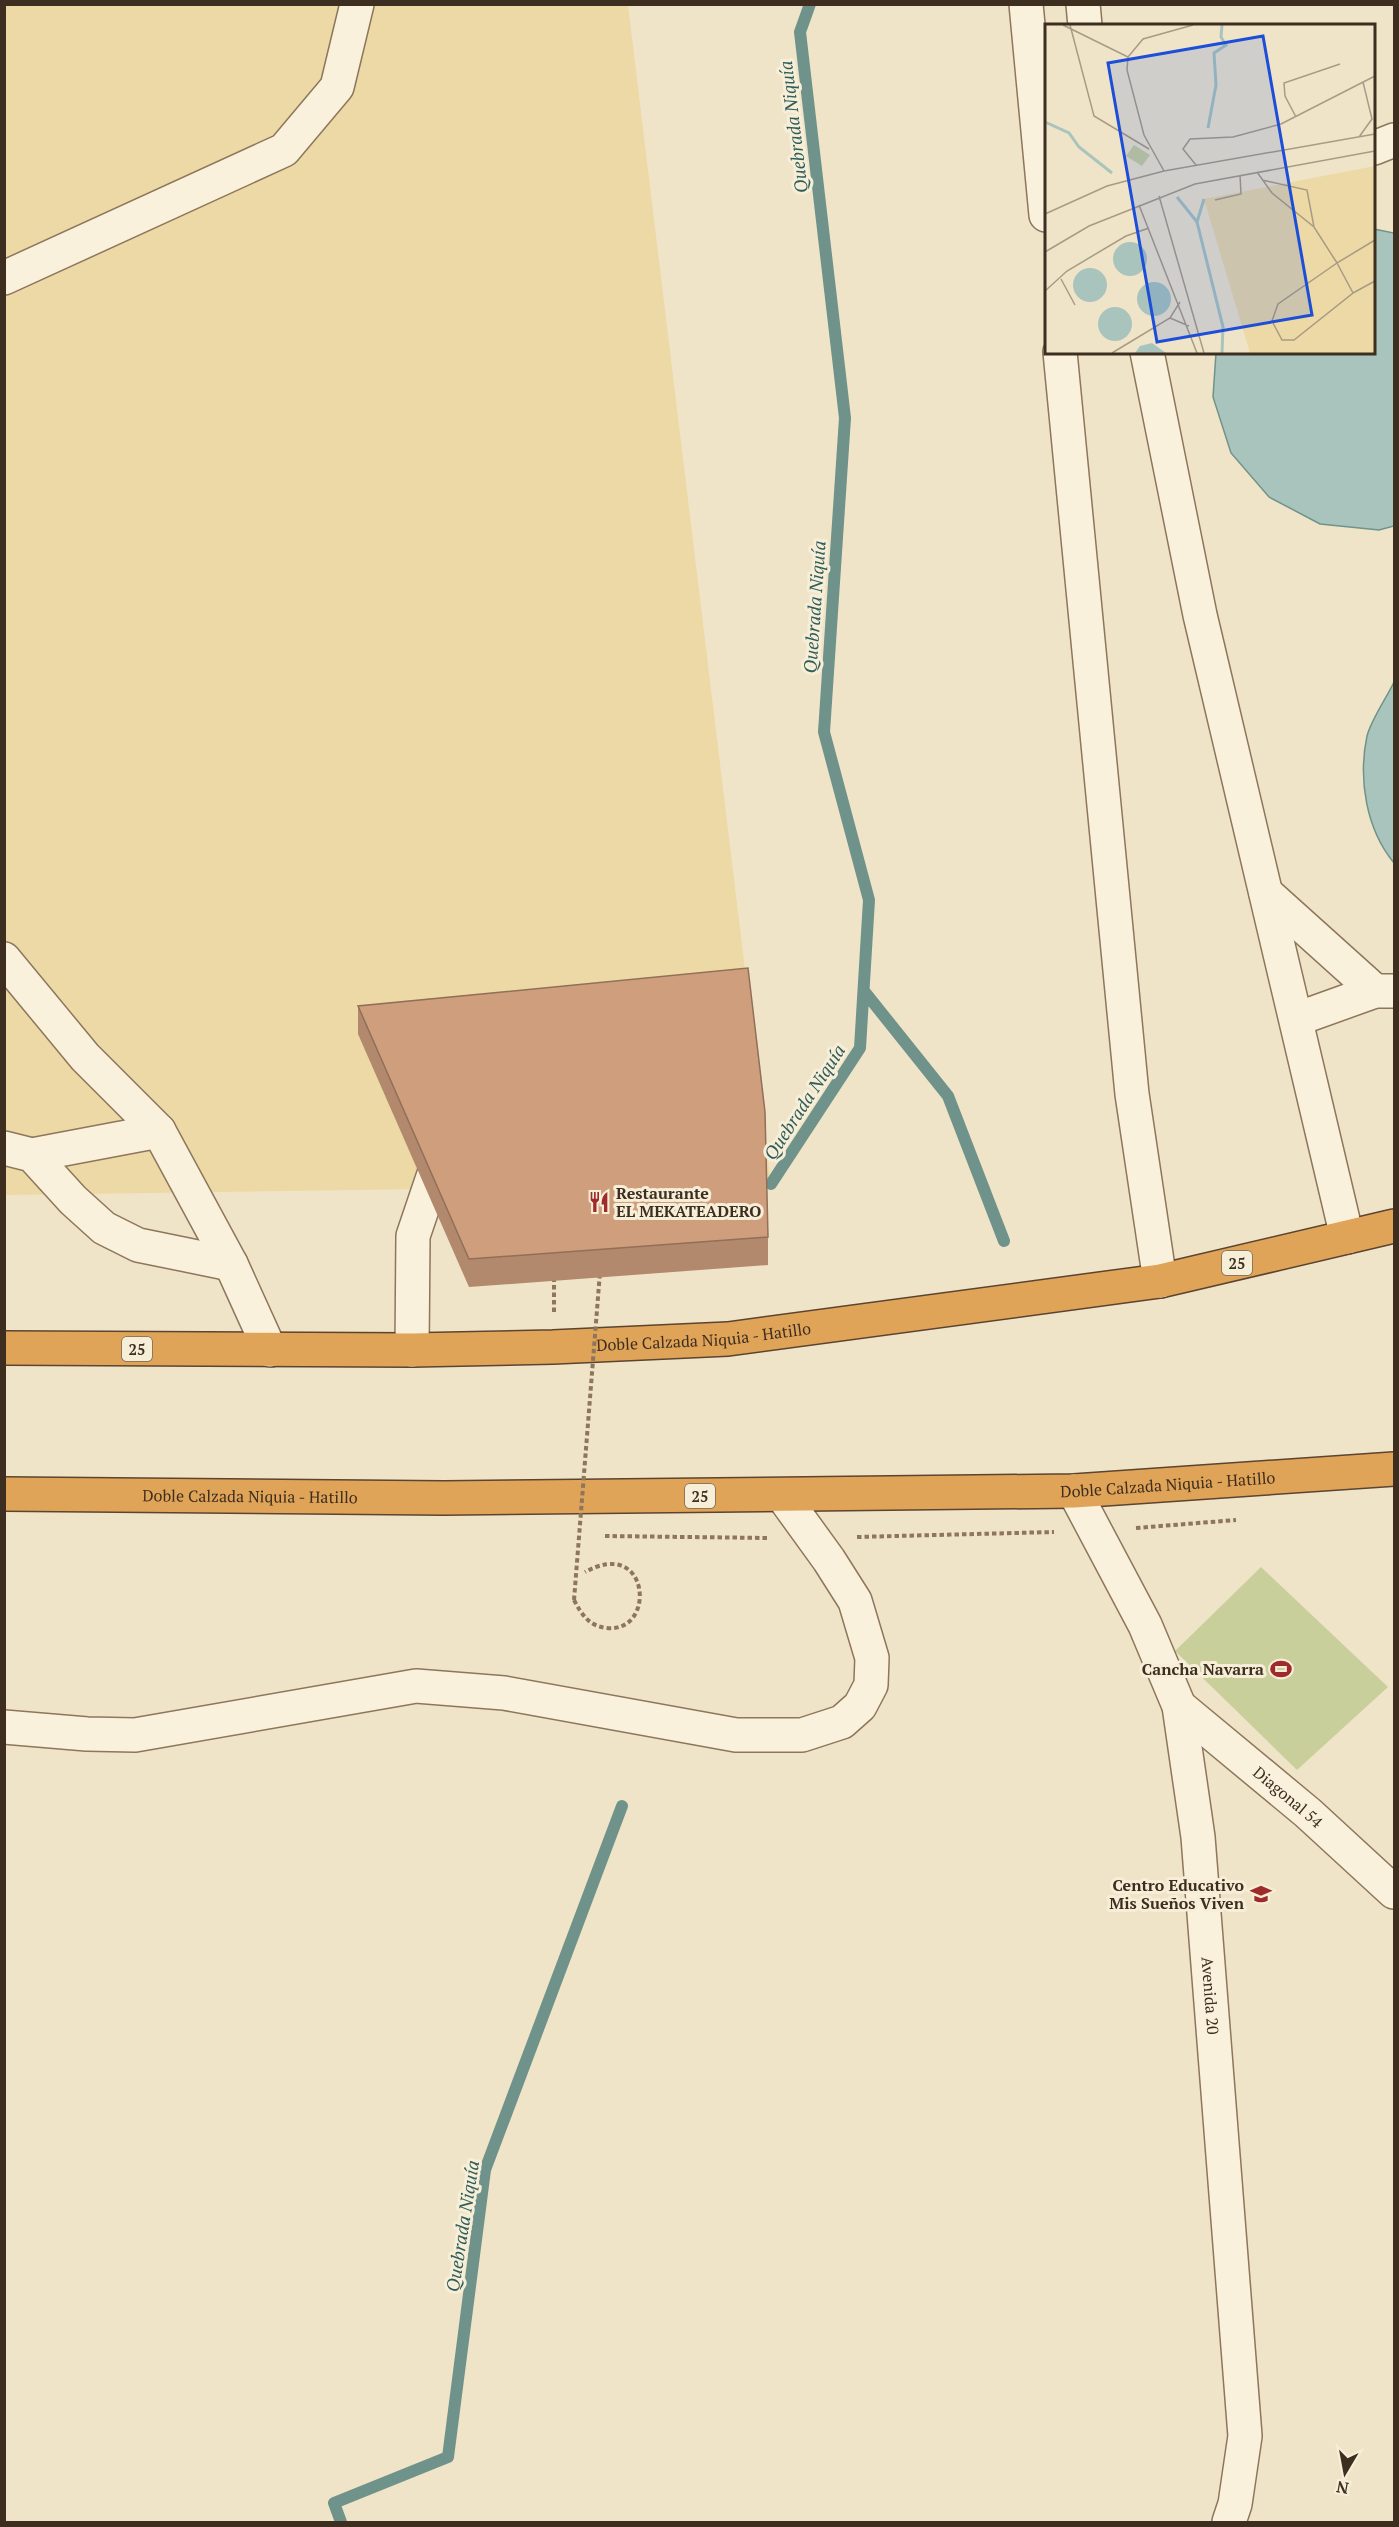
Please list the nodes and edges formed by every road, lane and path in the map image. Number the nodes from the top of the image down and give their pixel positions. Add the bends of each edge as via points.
1 (357, 4) edge
2 (1026, 4) edge
3 (1083, 4) edge
4 (1085, 24) edge
5 (1395, 140) edge
6 (1375, 148) edge
7 (1045, 195) edge
8 (4, 278) edge
9 (1060, 354) edge
10 (1147, 354) edge
11 (1266, 893) junction
12 (4, 959) edge
13 (1385, 991) edge
14 (1297, 1019) junction
15 (159, 1131) junction
16 (18, 1151) edge
17 (485, 1158) edge
18 (1395, 1226) edge
19 (1347, 1237) junction
20 (231, 1264) junction
21 (589, 1271) edge
22 (1160, 1281) junction
23 (4, 1348) edge
24 (270, 1350) junction
25 (412, 1350) junction
26 (1395, 1469) edge
27 (1074, 1491) junction
28 (4, 1494) edge
29 (782, 1495) junction
30 (585, 1572) dead end
31 (1179, 1706) junction
32 (4, 1727) edge
33 (1395, 1892) edge
34 (1229, 2523) edge

1 - 8 street via 337,87 284,150
2 - 7 street
3 - 4 street
5 - 6 street
9 - 22 street via 1132,1094
10 - 11 street via 1200,615
11 - 13 street
11 - 14 street
12 - 15 street via 85,1057
13 - 14 street
14 - 19 street
15 - 16 street
15 - 20 street
16 - 20 street via 104,1228 138,1245
17 - 25 street via 462,1158 434,1174 413,1236
18 - 19 highway, Doble Calzada Niquia - Hatillo / 25
19 - 22 highway, Doble Calzada Niquia - Hatillo / 25
20 - 24 street
21 - 30 path, bridge via 600,1272 574,1600 582,1616 597,1627 614,1629 630,1621 640,1606 640,1589 633,1573 618,1564 600,1563
22 - 25 highway, Doble Calzada Niquia - Hatillo / 25 via 728,1339
23 - 24 highway, Doble Calzada Niquia - Hatillo / 25
24 - 25 highway, Doble Calzada Niquia - Hatillo / 25
26 - 27 highway, Doble Calzada Niquia - Hatillo / 25
27 - 29 highway, Doble Calzada Niquia - Hatillo / 25
27 - 31 street, Avenida 20 via 1145,1625
28 - 29 highway, Doble Calzada Niquia - Hatillo / 25 via 444,1498
29 - 32 street via 855,1601 872,1658 871,1685 860,1706 842,1722 802,1735 736,1735 504,1693 416,1686 135,1735
31 - 33 street, Diagonal 54 via 1308,1813
31 - 34 street, Avenida 20 via 1198,1837 1245,2436

